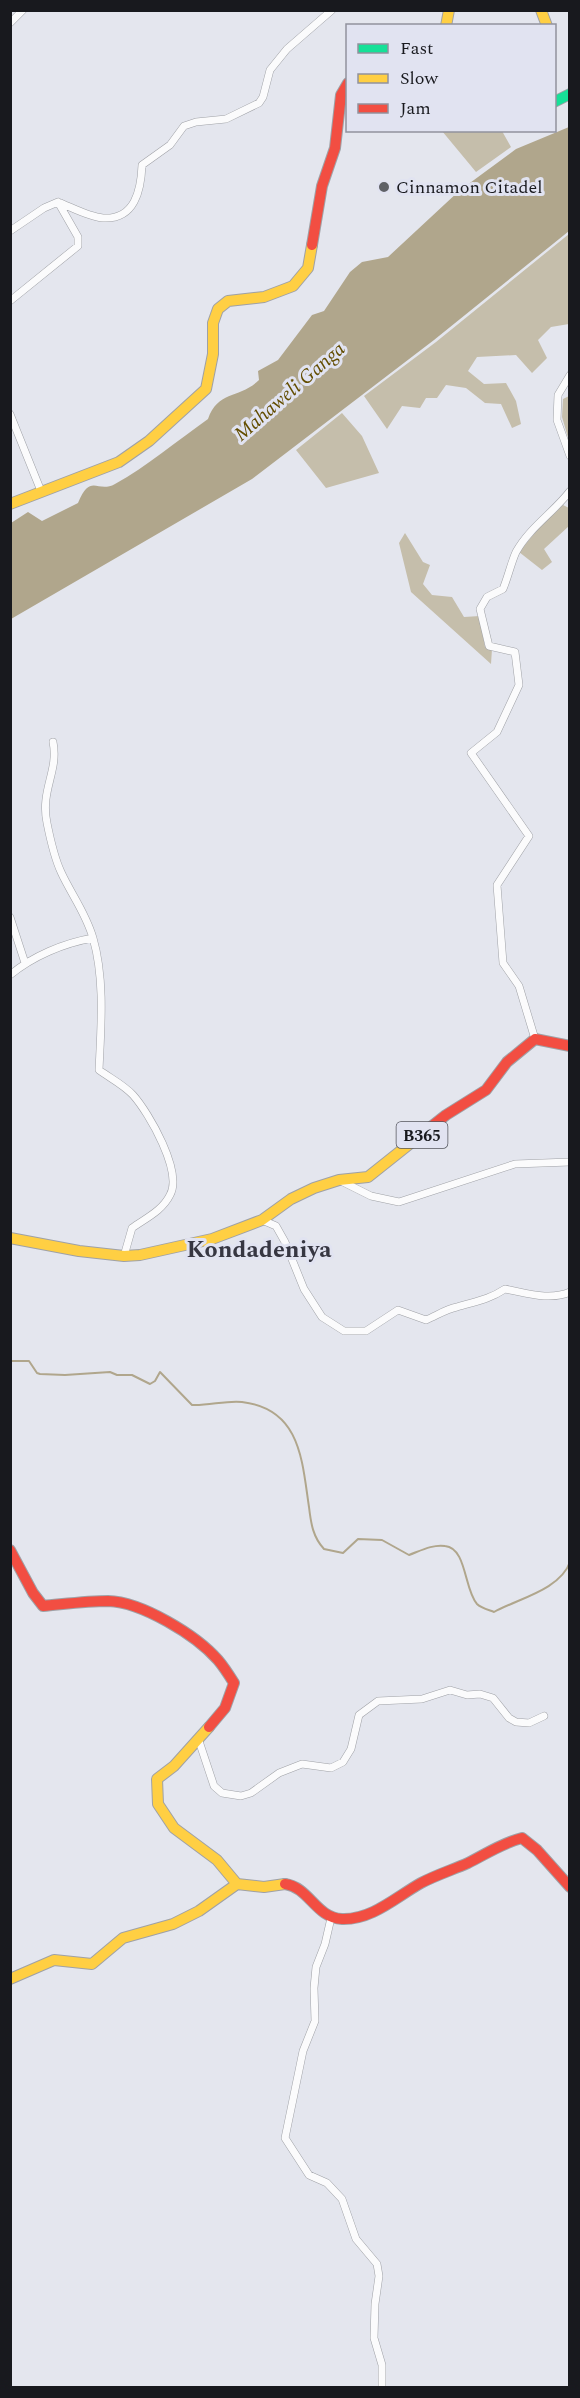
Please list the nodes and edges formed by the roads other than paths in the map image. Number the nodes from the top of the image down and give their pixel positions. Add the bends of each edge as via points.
1 (23, 10) edge
2 (332, 10) edge
3 (10, 23) edge
4 (346, 86) edge
5 (570, 94) edge
6 (556, 101) edge
7 (58, 202) junction
8 (10, 231) edge
9 (10, 301) edge
10 (570, 375) edge
11 (10, 414) edge
12 (570, 456) edge
13 (41, 490) junction
14 (570, 491) edge
15 (10, 504) edge
16 (53, 742) dead end
17 (10, 916) edge
18 (93, 938) junction
19 (25, 963) junction
20 (10, 975) edge
21 (535, 1039) junction
22 (570, 1046) edge
23 (570, 1162) edge
24 (339, 1180) junction
25 (262, 1220) junction
26 (10, 1238) edge
27 (124, 1256) junction
28 (570, 1292) edge
29 (10, 1550) edge
30 (544, 1716) dead end
31 (198, 1738) junction
32 (237, 1884) junction
33 (570, 1887) edge
34 (331, 1918) junction
35 (10, 1978) edge
36 (382, 2388) edge

1 - 3 street
2 - 7 street via 286,49 270,70 259,103 226,119 184,126 170,145 142,165 136,201 125,212 102,218
4 - 13 street via 341,95 334,148 322,186 308,268 292,286 264,297 228,301 218,309 206,389 149,441 119,462
5 - 6 street
7 - 8 street
7 - 9 street via 78,237 78,246
10 - 12 street via 558,395 557,420
11 - 13 street
13 - 15 street
14 - 21 street via 516,552 503,589 487,597 480,609 489,646 515,652 519,685 497,732 471,753 529,836 497,885 503,963 519,986
16 - 18 street via 56,756 44,797 46,821 60,870
17 - 19 street
18 - 19 street via 75,941
18 - 27 street via 102,1000 99,1070 132,1094 153,1123 171,1162 172,1193 160,1209 132,1228
19 - 20 street
21 - 22 street
21 - 24 street, B365 via 516,1052 486,1090 446,1115 379,1170 368,1177
23 - 24 street via 515,1164 399,1202 371,1196
24 - 25 street, B365 via 291,1199
25 - 27 street, B365 via 196,1243
25 - 28 street via 276,1226 312,1305 322,1317 344,1331 366,1331 398,1310 426,1320 491,1298 505,1289 544,1297
26 - 27 street, B365
29 - 31 street via 20,1561 33,1597 43,1606 110,1601 139,1607 184,1632 218,1660 234,1683 231,1699 217,1721
30 - 31 street via 529,1723 516,1722 493,1698 450,1690 422,1699 378,1701 359,1715 351,1749 343,1762 331,1768 302,1764 241,1796 222,1793 214,1786
31 - 32 street via 172,1769 157,1779 158,1804 174,1828 217,1860
32 - 34 street via 263,1887 282,1883 296,1887
32 - 35 street via 173,1924 123,1938 92,1964 54,1960
33 - 34 street via 522,1838 502,1842 472,1861 421,1883 382,1908 344,1919
34 - 36 street via 316,1967 315,2021 303,2051 285,2138 309,2175 327,2183 342,2199 356,2239 377,2264 374,2338 382,2365

